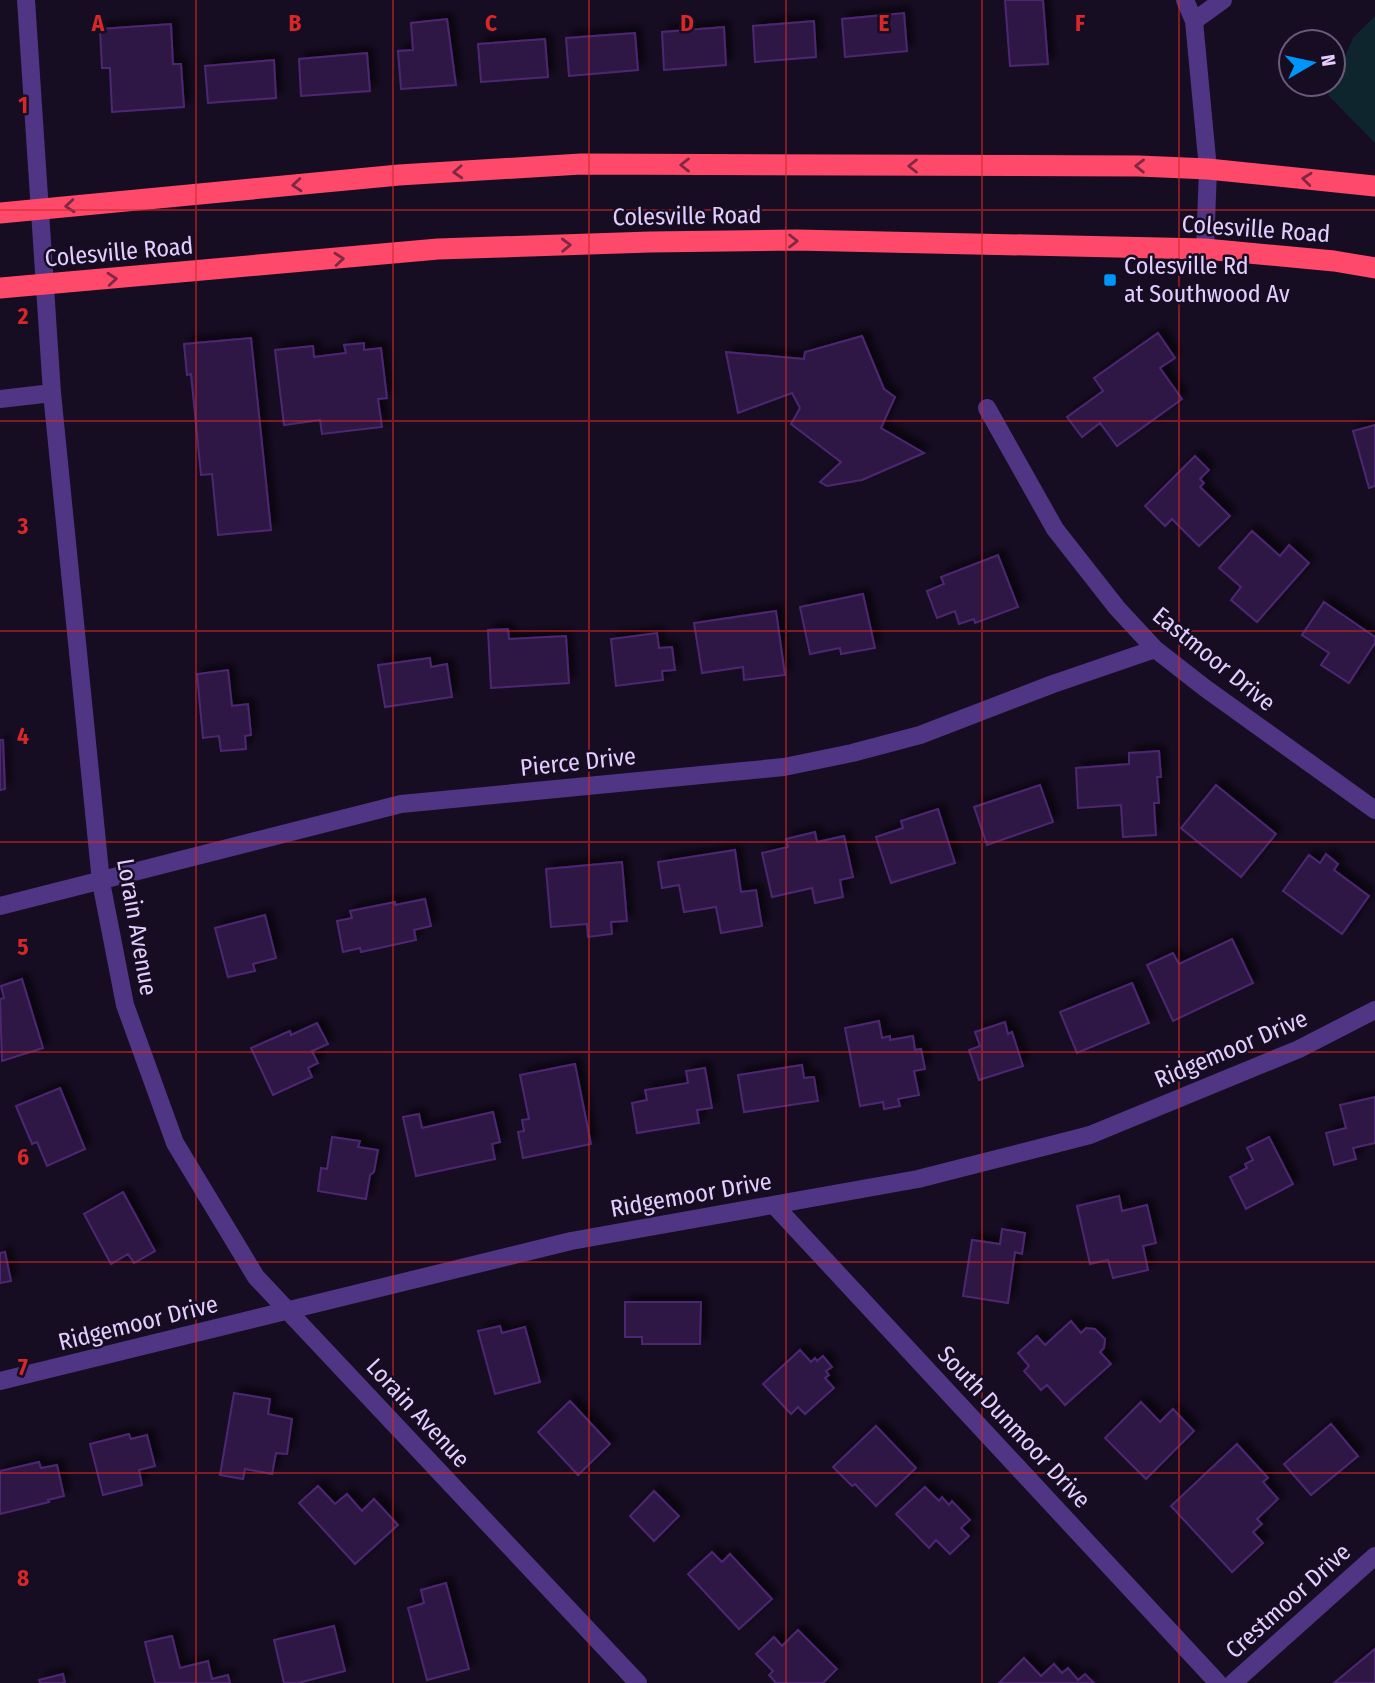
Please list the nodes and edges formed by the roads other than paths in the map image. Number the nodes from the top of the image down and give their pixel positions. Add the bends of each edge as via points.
1 (26, 0) edge
2 (1185, 0) edge
3 (1223, 0) edge
4 (1194, 21) junction
5 (1208, 169) junction
6 (1375, 186) edge
7 (40, 209) junction
8 (0, 213) edge
9 (1205, 250) junction
10 (1375, 268) edge
11 (44, 286) junction
12 (0, 289) edge
13 (52, 393) junction
14 (0, 399) edge
15 (987, 408) dead end
16 (1155, 649) junction
17 (1375, 810) edge
18 (101, 882) junction
19 (0, 906) edge
20 (1375, 1010) edge
21 (774, 1205) junction
22 (289, 1312) junction
23 (0, 1381) edge
24 (1375, 1556) edge
25 (638, 1683) edge
26 (1219, 1683) edge
27 (1233, 1683) edge

1 - 7 street, Lorain Avenue
2 - 4 street
3 - 4 street
4 - 5 street
6 -> 5 highway, Colesville Road
5 -> 7 highway, Colesville Road via 581,164 399,175
5 - 9 street
7 - 8 highway, Colesville Road
7 - 11 street, Lorain Avenue
9 - 10 highway, Colesville Road
11 -> 9 highway, Colesville Road via 438,250 636,243 796,240
11 - 12 highway, Colesville Road
11 - 13 street, Lorain Avenue
13 - 14 street
13 - 18 street, Lorain Avenue
15 - 16 street, Eastmoor Drive via 1055,529
16 - 17 street, Eastmoor Drive
16 - 18 street, Pierce Drive via 920,735 852,753 784,767 401,804
18 - 19 street, Pierce Drive
18 - 22 street, Lorain Avenue via 125,1004 175,1143 256,1277
20 - 21 street, Ridgemoor Drive via 1299,1048 1090,1135 918,1179
21 - 22 street, Ridgemoor Drive via 571,1241
21 - 26 street, South Dunmoor Drive
22 - 23 street, Ridgemoor Drive
22 - 25 street, Lorain Avenue
24 - 27 street, Crestmoor Drive

